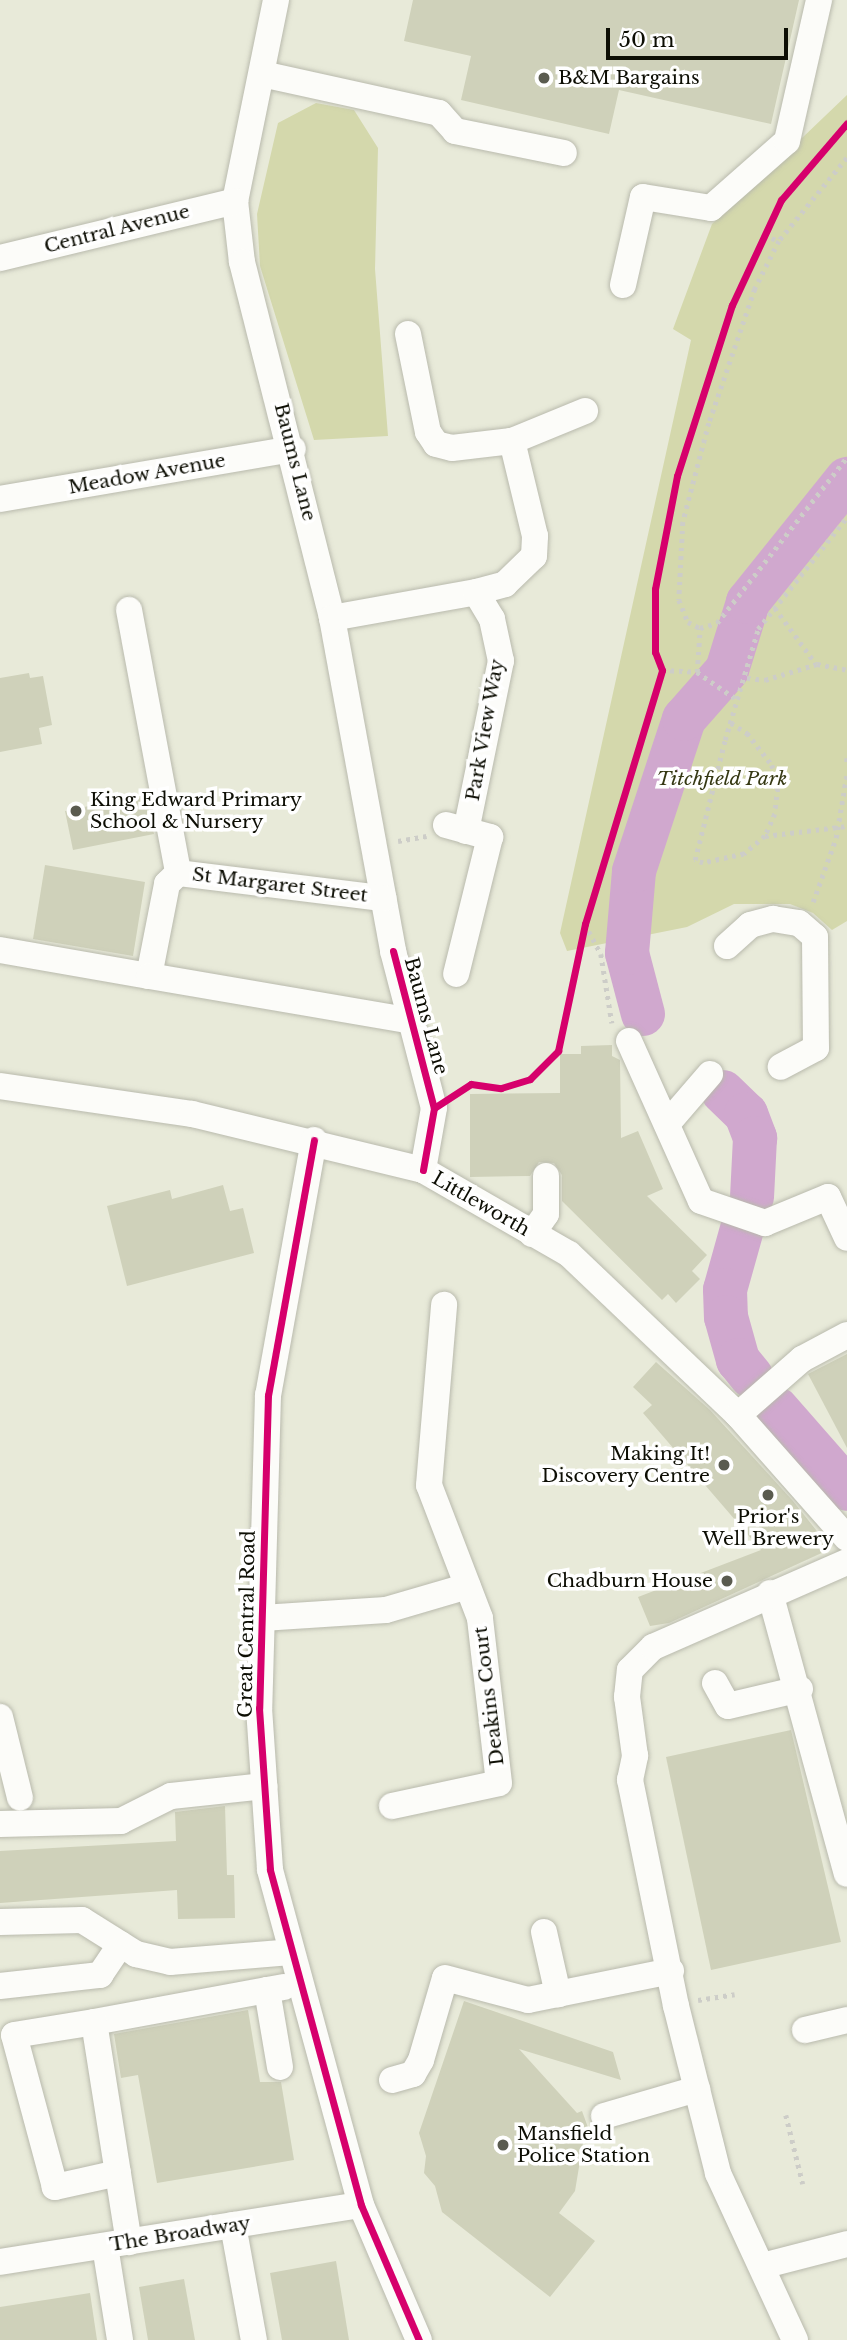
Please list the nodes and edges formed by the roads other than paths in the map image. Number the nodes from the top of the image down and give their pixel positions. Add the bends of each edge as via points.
1 (276, 0) edge
2 (819, 0) edge
3 (262, 74) junction
4 (564, 153) dead end
5 (235, 201) junction
6 (0, 258) edge
7 (623, 285) dead end
8 (408, 334) dead end
9 (585, 411) dead end
10 (512, 441) junction
11 (293, 449) junction
12 (0, 499) edge
13 (476, 592) junction
14 (129, 610) dead end
15 (332, 618) junction
16 (178, 873) junction
17 (383, 898) junction
18 (727, 946) dead end
19 (0, 950) edge
20 (456, 974) dead end
21 (149, 976) junction
22 (411, 1021) junction
23 (629, 1041) road end
24 (781, 1066) dead end
25 (710, 1073) dead end
26 (0, 1086) edge
27 (667, 1124) junction
28 (314, 1140) junction
29 (423, 1171) junction
30 (546, 1176) dead end
31 (532, 1234) junction
32 (847, 1238) edge
33 (444, 1305) dead end
34 (847, 1335) edge
35 (738, 1415) junction
36 (847, 1538) edge
37 (847, 1562) edge
38 (468, 1586) junction
39 (770, 1593) junction
40 (262, 1618) junction
41 (715, 1683) dead end
42 (800, 1689) junction
43 (0, 1717) edge
44 (264, 1786) junction
45 (20, 1798) dead end
46 (392, 1806) dead end
47 (0, 1824) edge
48 (847, 1874) edge
49 (0, 1922) edge
50 (544, 1932) dead end
51 (121, 1944) junction
52 (291, 1952) junction
53 (671, 1971) junction
54 (299, 1985) junction
55 (0, 1986) edge
56 (267, 1990) junction
57 (558, 1994) junction
58 (847, 2020) edge
59 (94, 2022) junction
60 (805, 2029) dead end
61 (280, 2067) dead end
62 (392, 2080) dead end
63 (697, 2089) junction
64 (604, 2116) dead end
65 (118, 2172) junction
66 (361, 2205) junction
67 (233, 2225) junction
68 (117, 2244) junction
69 (847, 2244) edge
70 (0, 2262) edge
71 (762, 2266) junction
72 (120, 2340) edge
73 (254, 2340) edge
74 (419, 2340) edge
75 (795, 2340) edge

1 - 3 street, Baums Lane
2 - 7 street via 787,141 711,208 643,197
3 - 4 street via 439,113 455,131
3 - 5 street, Baums Lane
5 - 6 street, Central Avenue
5 - 11 street, Baums Lane via 242,262
8 - 10 street via 428,432 436,444 452,448
9 - 10 street
10 - 13 street via 535,536 534,556 505,584
11 - 12 street, Meadow Avenue
11 - 15 street, Baums Lane
13 - 15 street
13 - 20 street, Park View Way via 492,619 501,661 456,828 490,836
14 - 16 street
15 - 17 street, Baums Lane
16 - 17 street, St Margaret Street
16 - 21 street via 167,884
17 - 22 street, Baums Lane
18 - 24 street via 750,925 773,919 799,923 815,937 816,1048
19 - 21 street
21 - 22 street
22 - 29 street, Baums Lane via 434,1108
23 - 27 street
25 - 27 street
26 - 28 street, Littleworth via 192,1114
27 - 32 street via 701,1201 765,1223 828,1197
28 - 29 street, Littleworth
28 - 40 street, Great Central Road via 268,1395
29 - 31 street, Littleworth
30 - 31 street via 546,1214
31 - 35 street, Littleworth via 569,1254
33 - 38 street, Deakins Court via 429,1485
34 - 35 street via 802,1359
35 - 36 street, Littleworth
37 - 39 street
38 - 40 street via 386,1610
38 - 46 street, Deakins Court via 489,1674 499,1783
39 - 42 street
39 - 53 street via 653,1647 630,1671 629,1716 635,1756 630,1780
40 - 44 street, Great Central Road
41 - 42 street via 727,1706
42 - 48 street
43 - 45 street
44 - 47 street via 171,1797 121,1821
44 - 52 street, Great Central Road via 270,1870
49 - 51 street via 82,1920
50 - 57 street
51 - 52 street via 170,1962
51 - 55 street via 100,1975
52 - 54 street, Great Central Road
53 - 57 street
53 - 63 street
54 - 56 street
54 - 66 street, Great Central Road
56 - 59 street
56 - 61 street
57 - 62 street via 528,2000 445,1978 421,2060 413,2074
58 - 60 street
59 - 65 street
59 - 65 street via 14,2035 55,2188
63 - 64 street
63 - 71 street via 718,2173
65 - 68 street
66 - 67 street, The Broadway
66 - 74 street, Great Central Road
67 - 68 street, The Broadway
67 - 73 street
68 - 70 street, The Broadway
68 - 72 street
69 - 71 street
71 - 75 street

